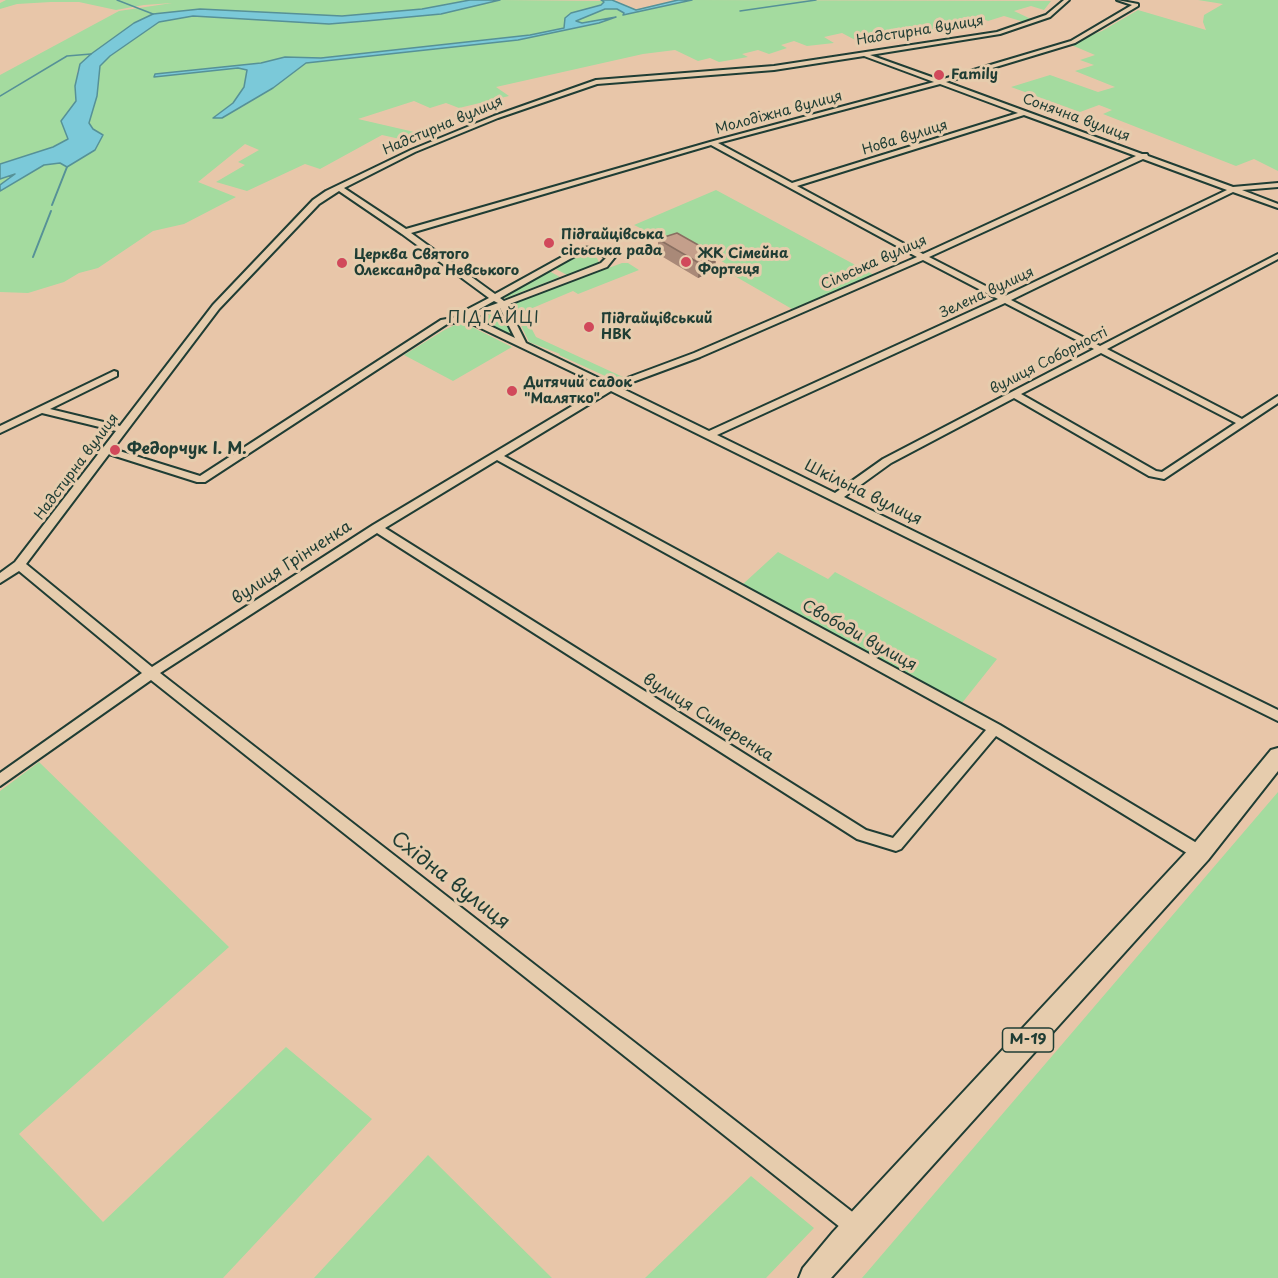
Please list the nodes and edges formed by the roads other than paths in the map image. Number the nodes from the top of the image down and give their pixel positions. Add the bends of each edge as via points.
1 (1067, 0) edge
2 (1119, 0) edge
3 (865, 54) junction
4 (941, 82) junction
5 (1025, 113) junction
6 (712, 143) junction
7 (1145, 156) junction
8 (1278, 184) edge
9 (791, 186) junction
10 (339, 188) junction
11 (1234, 189) junction
12 (1278, 206) edge
13 (405, 232) junction
14 (923, 257) junction
15 (1276, 259) edge
16 (494, 298) junction
17 (1006, 299) junction
18 (502, 303) junction
19 (467, 318) junction
20 (523, 345) junction
21 (1102, 349) junction
22 (114, 374) dead end
23 (610, 387) junction
24 (1014, 394) junction
25 (1278, 399) edge
26 (41, 411) junction
27 (1241, 422) junction
28 (121, 429) junction
29 (0, 430) edge
30 (709, 435) junction
31 (108, 450) junction
32 (498, 457) junction
33 (836, 498) junction
34 (377, 528) junction
35 (19, 565) junction
36 (0, 579) edge
37 (151, 673) junction
38 (1278, 716) edge
39 (995, 729) junction
40 (1278, 756) edge
41 (0, 780) edge
42 (1200, 853) junction
43 (857, 1228) junction
44 (813, 1278) edge

1 - 3 street, Надстирна вулиця via 1048,16 998,33
2 - 4 street, Молодіжна вулиця via 1136,5 1072,42
3 - 4 street, Сонячна вулиця
3 - 10 street, Надстирна вулиця via 774,68 596,82 444,138
4 - 5 street, Сонячна вулиця
4 - 6 street, Молодіжна вулиця
5 - 7 street, Сонячна вулиця
5 - 9 street, Нова вулиця
6 - 9 street
6 - 13 street, Молодіжна вулиця
7 - 11 street, Сонячна вулиця
7 - 14 street, Сільська вулиця
8 - 11 street, Зелена вулиця
9 - 14 street
10 - 13 street
10 - 28 street, Надстирна вулиця via 316,202 216,307
11 - 12 street, Сонячна вулиця
11 - 17 street, Зелена вулиця
13 - 16 street
14 - 17 street
14 - 23 street, Сільська вулиця via 697,355
15 - 21 street, вулиця Соборності
16 - 18 street
16 - 18 street via 583,249 601,251 611,257 604,265
16 - 19 street via 471,311
17 - 21 street
17 - 30 street, Зелена вулиця
18 - 19 street
18 - 20 street
19 - 20 street, Шкільна вулиця
19 - 31 street via 444,322 201,480
20 - 23 street, Шкільна вулиця
21 - 24 street, вулиця Соборності
21 - 27 street
22 - 26 street
23 - 30 street, Шкільна вулиця
23 - 32 street, вулиця Грінченка
24 - 27 street via 1153,474 1164,476
24 - 33 street, вулиця Соборності via 887,461
25 - 27 street
26 - 28 street
26 - 29 street
28 - 31 street, Надстирна вулиця
30 - 33 street, Шкільна вулиця
31 - 35 street, Надстирна вулиця
32 - 34 street, вулиця Грінченка
32 - 39 street, Свободи вулиця
33 - 38 street, Шкільна вулиця
34 - 37 street, вулиця Грінченка
34 - 39 street, вулиця Симеренка via 862,835 896,845
35 - 36 street, Надстирна вулиця
35 - 37 street, Східна вулиця
37 - 41 street, вулиця Грінченка
37 - 43 street, Східна вулиця
39 - 42 street, Свободи вулиця
40 - 42 highway, М-19
42 - 43 highway, М-19
43 - 44 highway, М-19

